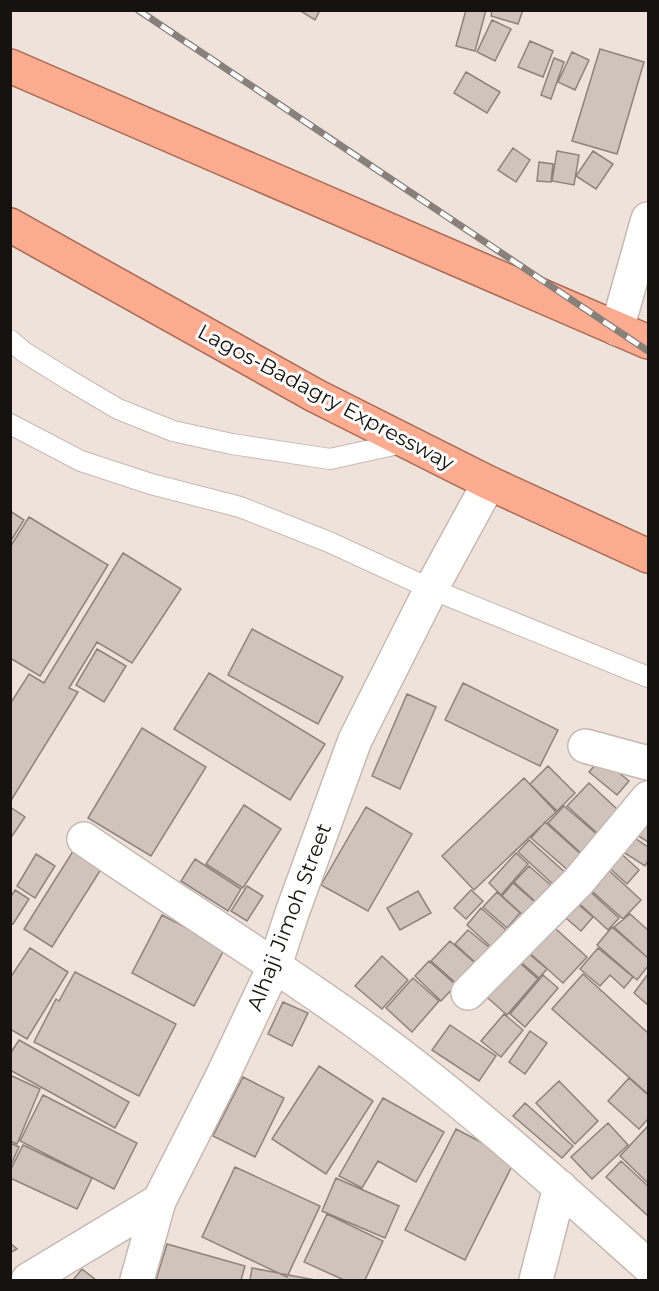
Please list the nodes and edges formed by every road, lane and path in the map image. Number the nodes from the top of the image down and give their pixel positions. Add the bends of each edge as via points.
1 (10, 66) edge
2 (10, 225) edge
3 (648, 225) edge
4 (617, 329) junction
5 (10, 340) edge
6 (648, 342) edge
7 (10, 424) edge
8 (409, 441) junction
9 (489, 483) junction
10 (648, 556) edge
11 (431, 589) junction
12 (648, 676) edge
13 (585, 746) dead end
14 (648, 763) edge
15 (648, 798) edge
16 (84, 839) dead end
17 (275, 965) junction
18 (468, 993) dead end
19 (560, 1187) junction
20 (159, 1201) junction
21 (648, 1266) edge
22 (27, 1281) edge
23 (137, 1281) edge
24 (536, 1281) edge

1 - 4 highway
2 - 8 highway, Lagos-Badagry Expressway via 316,396
3 - 4 street
4 - 6 highway
5 - 8 lane via 118,409 173,431 330,459
7 - 11 lane via 81,461 240,507
8 - 9 highway, Lagos-Badagry Expressway
9 - 10 highway, Lagos-Badagry Expressway
9 - 11 street, Alhaji Jimoh Street
11 - 12 lane
11 - 17 street, Alhaji Jimoh Street via 355,740
13 - 14 street
15 - 18 street via 578,882
16 - 17 street
17 - 19 street via 434,1082
17 - 20 street, Alhaji Jimoh Street
19 - 21 street
19 - 24 street
20 - 22 street
20 - 23 street, Alhaji Jimoh Street

